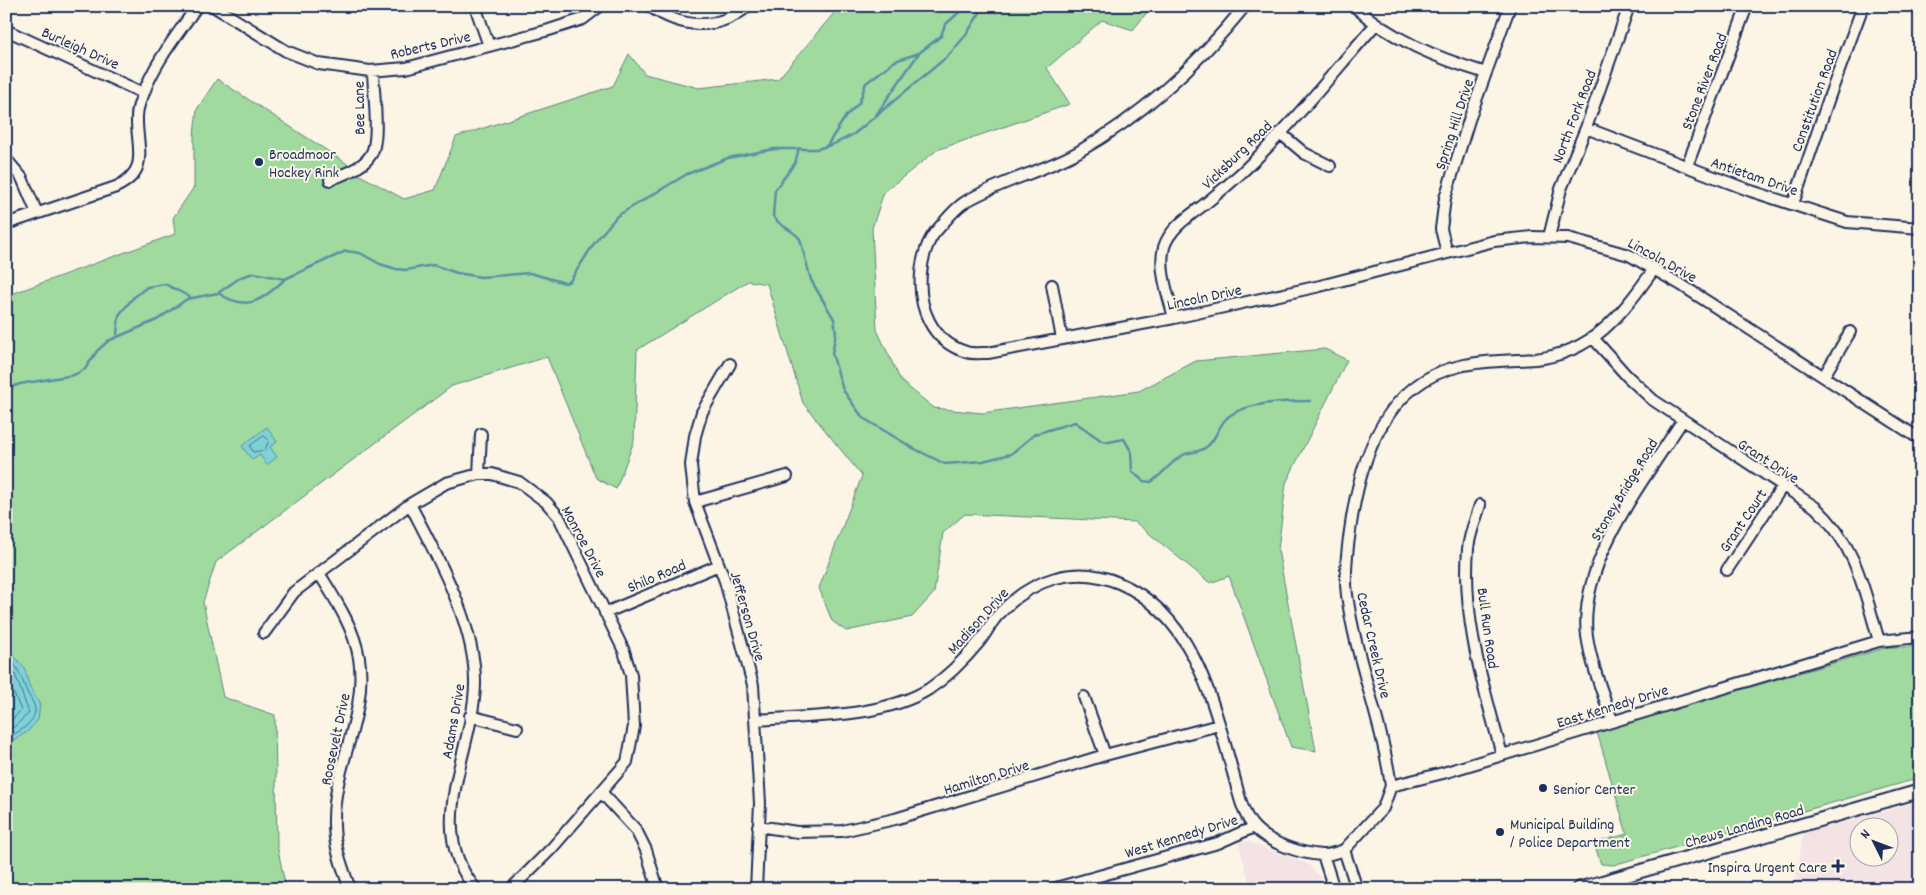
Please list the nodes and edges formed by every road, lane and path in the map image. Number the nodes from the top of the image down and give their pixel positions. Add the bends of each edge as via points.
1 (198, 6) edge
2 (213, 6) edge
3 (475, 6) edge
4 (600, 6) edge
5 (649, 6) edge
6 (748, 6) edge
7 (1245, 6) edge
8 (1354, 6) edge
9 (1510, 6) edge
10 (1629, 6) edge
11 (1747, 6) edge
12 (1863, 6) edge
13 (1375, 25) junction
14 (6, 30) edge
15 (489, 46) junction
16 (373, 71) junction
17 (1486, 73) junction
18 (143, 93) junction
19 (1586, 128) junction
20 (1280, 133) junction
21 (6, 159) edge
22 (1330, 166) dead end
23 (1686, 166) junction
24 (330, 180) dead end
25 (1792, 204) junction
26 (36, 213) junction
27 (6, 224) edge
28 (1920, 228) edge
29 (1549, 237) junction
30 (1447, 253) junction
31 (1654, 269) junction
32 (1052, 285) dead end
33 (1174, 318) junction
34 (1850, 332) dead end
35 (1062, 339) junction
36 (1594, 339) junction
37 (730, 364) dead end
38 (1824, 376) junction
39 (1682, 421) junction
40 (481, 434) dead end
41 (1920, 440) edge
42 (479, 474) junction
43 (787, 476) dead end
44 (1782, 487) junction
45 (696, 502) junction
46 (410, 504) junction
47 (1480, 505) dead end
48 (719, 565) junction
49 (1727, 570) dead end
50 (319, 573) junction
51 (605, 614) junction
52 (264, 632) dead end
53 (1920, 637) edge
54 (1879, 641) junction
55 (1084, 697) dead end
56 (470, 716) junction
57 (756, 720) junction
58 (1612, 720) junction
59 (1219, 725) junction
60 (517, 728) dead end
61 (1502, 754) junction
62 (1105, 755) junction
63 (1391, 786) junction
64 (1920, 791) edge
65 (601, 792) junction
66 (758, 826) junction
67 (1254, 827) junction
68 (1344, 850) junction
69 (1323, 855) junction
70 (1602, 885) edge
71 (350, 889) edge
72 (476, 889) edge
73 (511, 889) edge
74 (658, 889) edge
75 (756, 889) edge
76 (1052, 889) edge
77 (1334, 889) edge
78 (1357, 889) edge
79 (1578, 889) edge

1 - 18 street via 167,50
2 - 16 street, Roberts Drive via 286,51 319,64
3 - 15 street
4 - 15 street, Roberts Drive via 583,20
5 - 6 street via 674,20 706,24 729,18
7 - 35 street, Lincoln Drive via 1180,78 1110,132 1044,170 963,203 936,231 922,258 920,283 925,317 939,335 967,353 988,353
8 - 13 street
9 - 17 street, Spring Hill Drive
10 - 19 street, North Fork Road
11 - 23 street, Stone River Road
12 - 25 street, Constitution Road
13 - 17 street via 1441,59
13 - 20 street, Vicksburg Road
14 - 18 street, Burleigh Drive
15 - 16 street, Roberts Drive via 406,68
16 - 24 street, Bee Lane via 375,139 371,156 359,167
17 - 30 street, Spring Hill Drive via 1445,198 1441,229
18 - 26 street via 137,115 140,161 128,181
19 - 23 street, Antietam Drive
19 - 29 street, North Fork Road via 1561,189
20 - 22 street via 1304,153
20 - 33 street, Vicksburg Road via 1239,177 1171,233 1162,261
21 - 26 street via 22,178
23 - 25 street, Antietam Drive
25 - 28 street, Antietam Drive via 1847,222
26 - 27 street
29 - 30 street, Lincoln Drive via 1494,241
29 - 31 street, Lincoln Drive via 1598,245 1629,255
30 - 33 street, Lincoln Drive via 1320,286
31 - 36 street, Cedar Creek Drive
31 - 38 street, Lincoln Drive
32 - 35 street
33 - 35 street, Lincoln Drive
34 - 38 street
36 - 39 street, Grant Drive via 1627,376
36 - 63 street, Cedar Creek Drive via 1565,353 1458,366 1428,379 1406,394 1388,414 1372,440 1354,502 1347,554 1347,593 1359,654 1387,757
37 - 45 street, Jefferson Drive via 702,412 695,436 691,465
38 - 41 street, Lincoln Drive
39 - 44 street, Grant Drive
39 - 58 street, Stoney Bridge Road via 1629,503 1601,556 1588,598 1587,636
40 - 42 street
42 - 46 street, Monroe Drive via 446,483
42 - 51 street, Monroe Drive via 492,474 519,482 546,502 559,517
43 - 45 street
44 - 49 street, Grant Court
44 - 54 street, Grant Drive via 1815,507 1831,521 1844,541 1856,563
45 - 48 street, Jefferson Drive
46 - 50 street, Monroe Drive
46 - 56 street, Adams Drive via 446,575 468,632 475,684
47 - 61 street, Bull Run Road via 1468,547 1467,600 1474,652
48 - 51 street, Shilo Road
48 - 57 street, Jefferson Drive via 754,685
50 - 52 street, Monroe Drive via 294,592
50 - 71 street, Roosevelt Drive via 346,617 359,658 360,686 354,730 340,779 334,818 337,853
51 - 65 street, Monroe Drive via 624,651 631,675 634,726 627,762
53 - 54 street, East Kennedy Drive
54 - 58 street, East Kennedy Drive
55 - 62 street
56 - 60 street
56 - 72 street, Adams Drive via 452,796 451,819 458,858 464,874
57 - 59 street, Madison Drive via 852,712 893,704 928,689 980,642 998,614 1022,592 1049,579 1072,574 1095,575 1120,583 1159,610 1178,630 1191,652
57 - 66 street, Jefferson Drive
58 - 61 street, East Kennedy Drive
59 - 62 street, Hamilton Drive
59 - 67 street, Madison Drive via 1241,801
61 - 63 street, East Kennedy Drive
62 - 66 street, Hamilton Drive via 895,819 842,831 797,832
63 - 68 street via 1383,808
64 - 70 main road, Chews Landing Road
65 - 73 street, Monroe Drive
65 - 74 street via 636,830
66 - 75 street, Jefferson Drive
67 - 69 street, West Kennedy Drive via 1275,842
67 - 76 street, West Kennedy Drive via 1218,843
68 - 69 street, West Kennedy Drive
68 - 78 street
69 - 77 street
70 - 79 main road, Chews Landing Road

